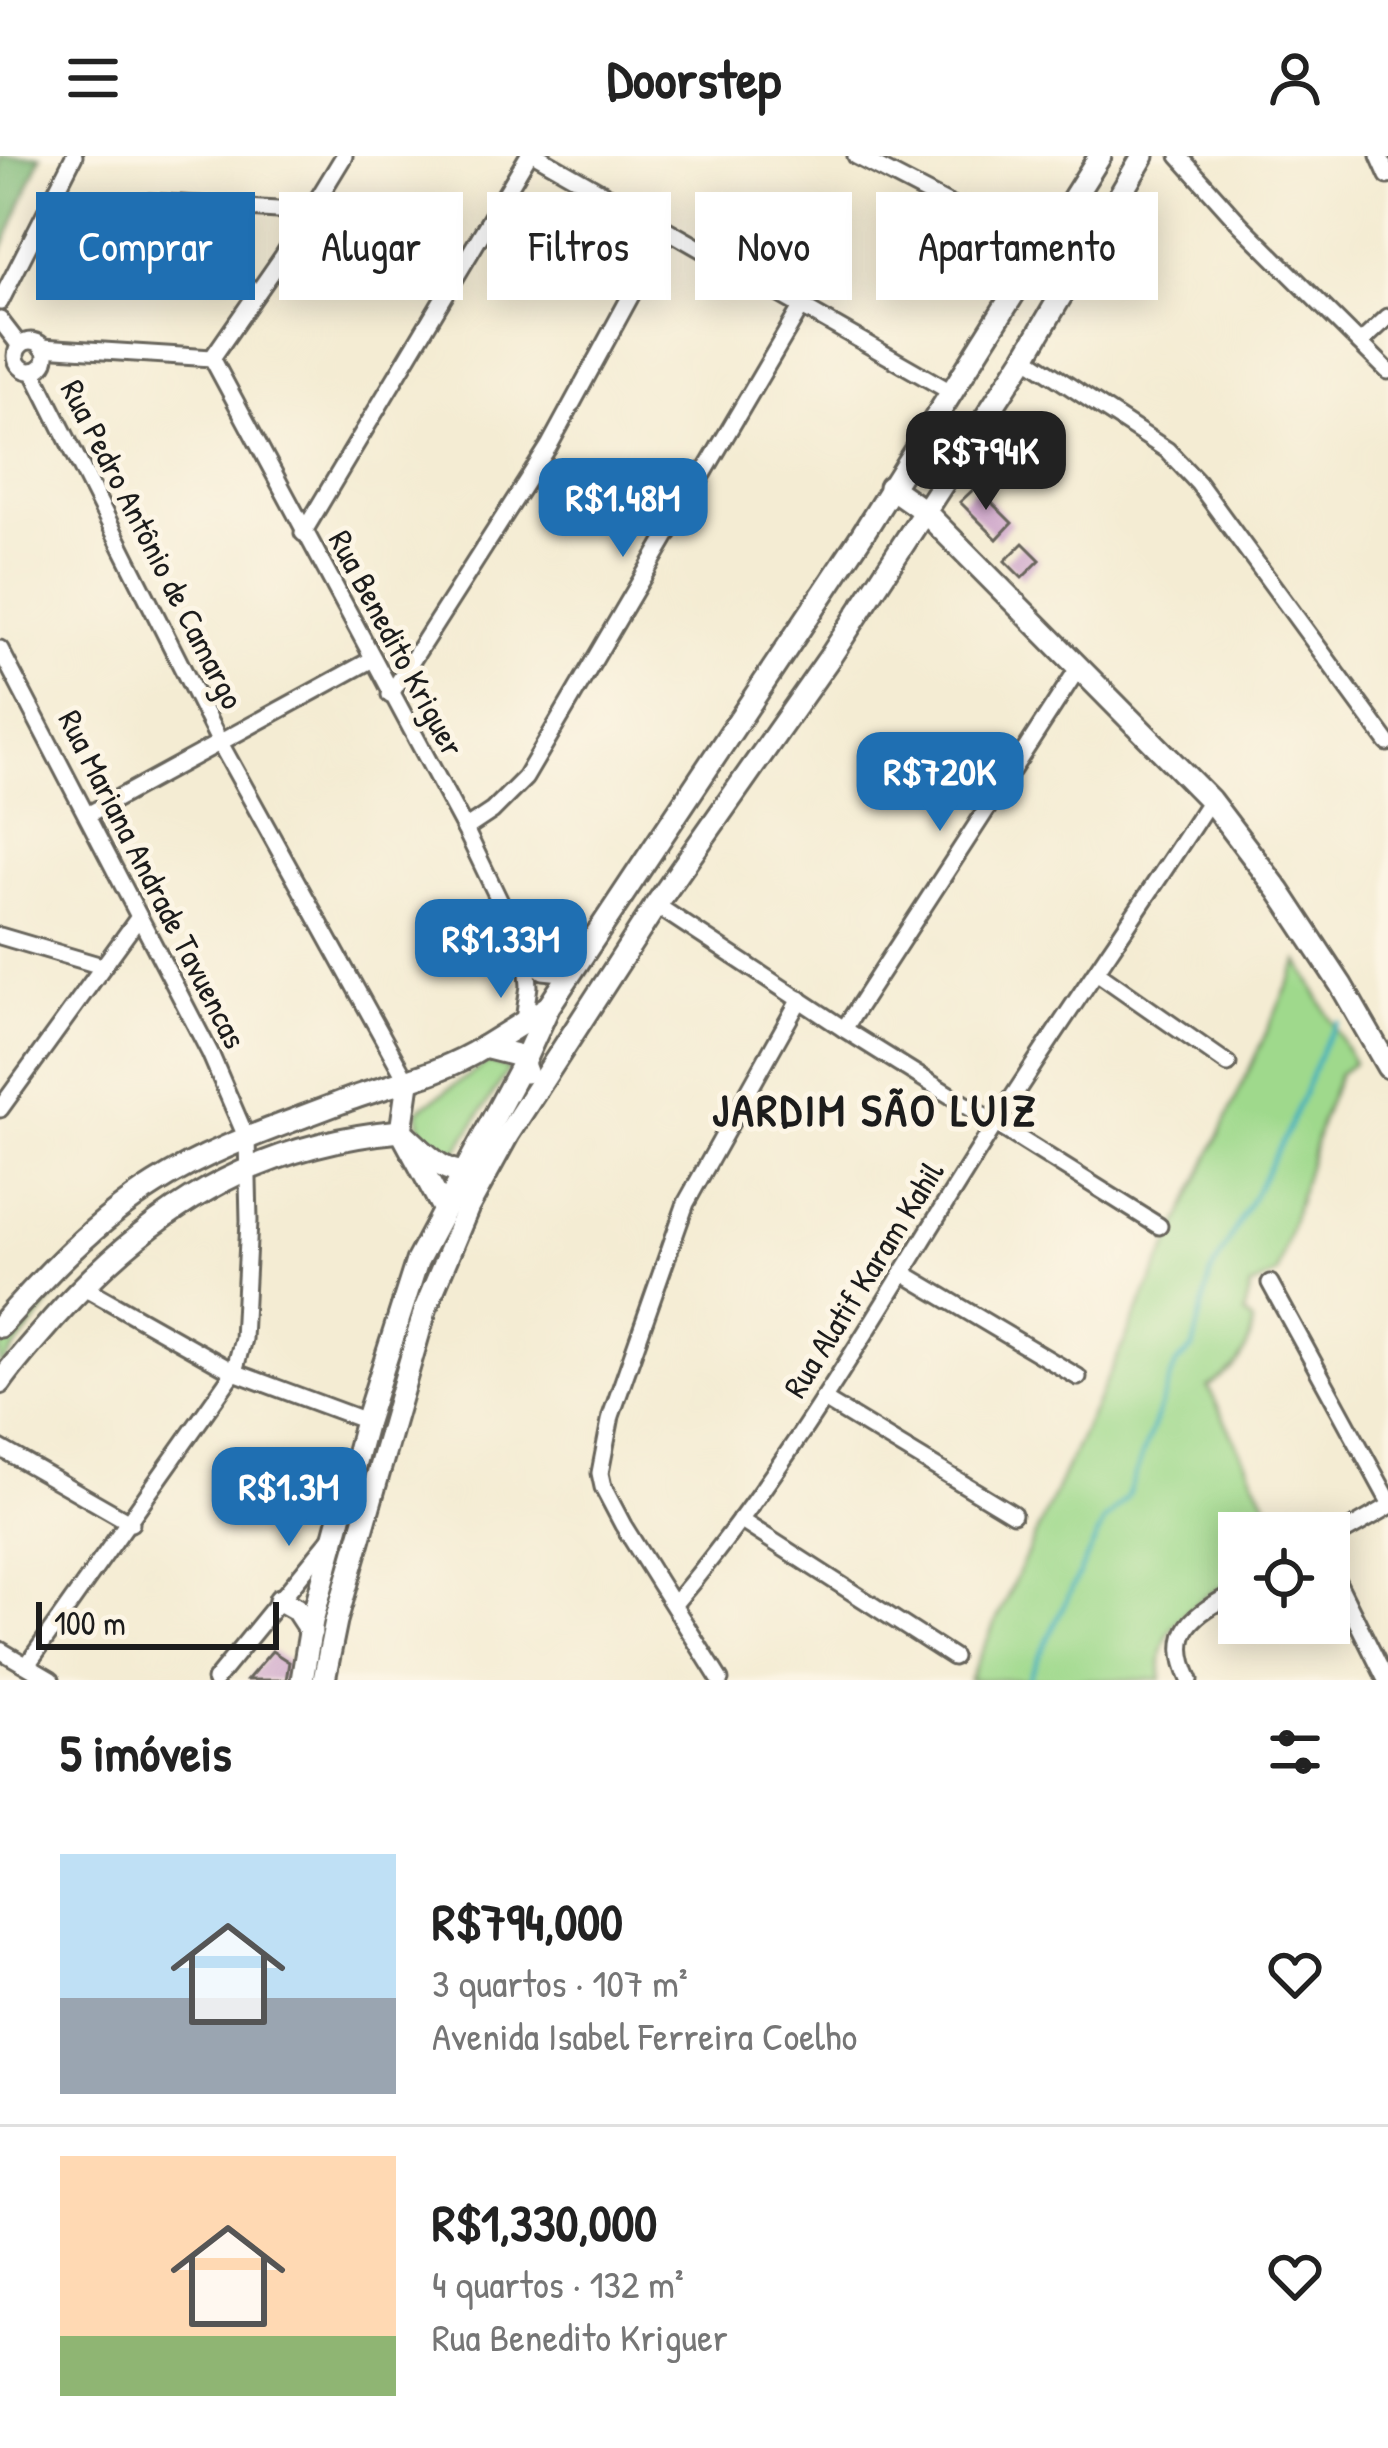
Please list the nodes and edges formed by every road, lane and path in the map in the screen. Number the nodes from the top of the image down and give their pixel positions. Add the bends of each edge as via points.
1 (74, 156) edge
2 (344, 156) edge
3 (528, 156) edge
4 (538, 156) edge
5 (856, 156) edge
6 (1143, 156) edge
7 (1179, 156) edge
8 (1379, 156) edge
9 (1098, 159) edge
10 (1388, 176) edge
11 (1122, 189) junction
12 (322, 192) edge
13 (599, 192) edge
14 (925, 192) edge
15 (1078, 192) edge
16 (671, 234) edge
17 (279, 258) edge
18 (628, 300) edge
19 (1010, 300) edge
20 (0, 302) edge
21 (800, 309) junction
22 (1388, 317) edge
23 (0, 320) edge
24 (1360, 343) junction
25 (20, 346) junction
26 (42, 347) junction
27 (1024, 357) junction
28 (212, 358) junction
29 (33, 371) junction
30 (1388, 371) edge
31 (951, 392) junction
32 (890, 487) junction
33 (924, 512) junction
34 (303, 533) junction
35 (0, 649) edge
36 (371, 660) junction
37 (1079, 667) junction
38 (390, 695) junction
39 (220, 742) junction
40 (1388, 742) edge
41 (1210, 800) junction
42 (87, 815) junction
43 (465, 829) junction
44 (656, 904) junction
45 (139, 916) junction
46 (0, 936) edge
47 (527, 958) junction
48 (102, 966) junction
49 (1098, 973) junction
50 (572, 974) junction
51 (800, 999) junction
52 (549, 1006) junction
53 (524, 1020) junction
54 (844, 1029) junction
55 (484, 1047) junction
56 (523, 1063) junction
57 (1228, 1064) dead end
58 (1388, 1067) edge
59 (408, 1083) junction
60 (2, 1101) edge
61 (995, 1124) junction
62 (401, 1131) junction
63 (508, 1134) junction
64 (247, 1138) junction
65 (248, 1170) junction
66 (464, 1174) junction
67 (444, 1210) junction
68 (1160, 1226) dead end
69 (904, 1273) junction
70 (1270, 1283) dead end
71 (82, 1286) junction
72 (0, 1326) edge
73 (234, 1372) junction
74 (1078, 1378) dead end
75 (0, 1383) edge
76 (824, 1399) junction
77 (365, 1421) junction
78 (0, 1448) edge
79 (1388, 1503) edge
80 (1013, 1514) dead end
81 (740, 1520) junction
82 (131, 1523) junction
83 (1350, 1527) edge
84 (338, 1530) junction
85 (280, 1600) junction
86 (675, 1603) junction
87 (1218, 1603) edge
88 (1350, 1607) edge
89 (310, 1630) junction
90 (0, 1650) edge
91 (953, 1657) dead end
92 (27, 1665) junction
93 (51, 1680) edge
94 (215, 1680) edge
95 (302, 1680) edge
96 (320, 1680) edge
97 (720, 1680) edge
98 (1190, 1680) edge
99 (1386, 1680) edge

1 - 20 street
2 - 12 street
3 - 34 street
4 - 13 street
5 - 14 street
6 - 11 main road
7 - 24 street
8 - 10 street
9 - 11 main road via 1122,175
9 - 15 main road
11 - 27 main road
16 - 21 street
17 - 28 street
18 - 38 street via 549,446
19 - 31 main road
21 - 31 street
21 - 43 street via 524,778
22 - 24 street
23 - 25 street
24 - 30 street
25 - 26 street
25 - 29 street via 17,361
26 - 28 street
26 - 29 street via 45,360
27 - 33 main road
27 - 40 street via 1183,466
28 - 34 street, Rua Benedito Kriguer
29 - 39 street, Rua Pedro Antônio de Camargo
31 - 32 main road
32 - 33 main road
32 - 50 main road
33 - 37 main road
33 - 44 main road
34 - 36 street, Rua Benedito Kriguer
35 - 42 street, Rua Mariana Andrade Tavuencas
36 - 38 street, Rua Benedito Kriguer
36 - 39 street
37 - 41 main road
37 - 54 street
38 - 43 street, Rua Benedito Kriguer
39 - 42 street
39 - 59 street, Rua Pedro Antônio de Camargo
41 - 49 street, Rua Alatif Karam Kahil
41 - 58 main road via 1279,891
42 - 45 street, Rua Mariana Andrade Tavuencas
43 - 47 street, Rua Benedito Kriguer
44 - 51 street
44 - 63 main road
45 - 48 street
45 - 64 street, Rua Mariana Andrade Tavuencas
46 - 48 street
47 - 50 street via 543,971
47 - 53 street, Rua Benedito Kriguer
48 - 60 street
49 - 57 street
49 - 61 street, Rua Alatif Karam Kahil
50 - 52 main road
51 - 54 street
51 - 86 street via 686,1203 611,1416 603,1487
52 - 53 main road
52 - 56 main road
53 - 55 main road
54 - 61 street
55 - 56 main road
55 - 59 main road
56 - 63 main road via 526,1087
56 - 66 main road
59 - 62 main road
59 - 64 main road
61 - 68 street
61 - 69 street, Rua Alatif Karam Kahil
62 - 65 main road via 345,1136
62 - 66 main road via 440,1165
62 - 67 main road
63 - 66 main road
63 - 96 main road via 426,1307
64 - 65 street
64 - 72 main road via 127,1203
65 - 71 main road via 143,1229
65 - 73 street via 243,1340
66 - 67 main road
67 - 77 main road via 417,1261
69 - 74 street
69 - 76 street, Rua Alatif Karam Kahil
70 - 79 street
71 - 73 street
71 - 75 main road
73 - 77 street
73 - 82 street
76 - 80 street
76 - 81 street, Rua Alatif Karam Kahil
77 - 84 main road
78 - 82 street
79 - 83 street
81 - 86 street, Rua Alatif Karam Kahil
81 - 91 street
82 - 92 street
84 - 85 street
84 - 89 main road
85 - 89 main road
85 - 94 street
86 - 97 street
87 - 98 street via 1180,1636 1178,1655
88 - 99 street
89 - 95 main road
89 - 96 main road
90 - 92 street
92 - 93 street

